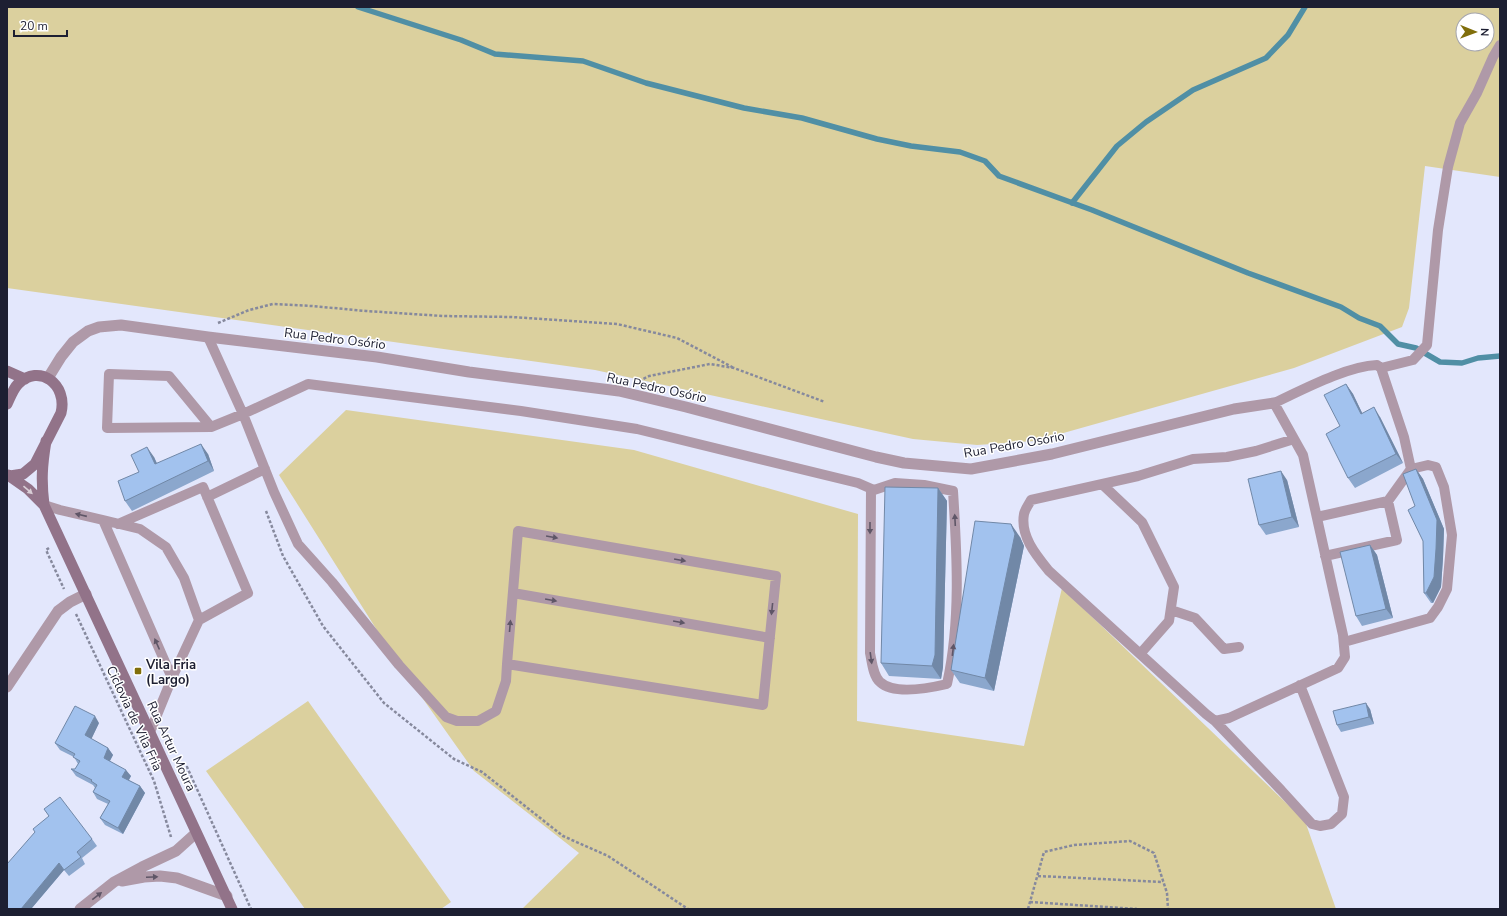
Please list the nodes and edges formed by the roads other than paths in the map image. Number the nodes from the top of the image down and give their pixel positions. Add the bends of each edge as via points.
1 (1500, 45) edge
2 (208, 337) junction
3 (1381, 368) junction
4 (7, 371) edge
5 (48, 378) junction
6 (25, 379) junction
7 (1274, 403) junction
8 (7, 404) edge
9 (244, 414) junction
10 (211, 426) junction
11 (1294, 439) junction
12 (46, 441) junction
13 (1411, 468) junction
14 (265, 469) junction
15 (9, 475) edge
16 (1102, 484) junction
17 (871, 489) junction
18 (207, 497) junction
19 (1388, 501) junction
20 (44, 505) junction
21 (1317, 517) junction
22 (103, 520) junction
23 (118, 524) junction
24 (1325, 556) junction
25 (513, 593) junction
26 (86, 594) junction
27 (1171, 610) junction
28 (199, 620) junction
29 (770, 638) junction
30 (1344, 642) junction
31 (1239, 647) dead end
32 (1140, 654) junction
33 (507, 664) junction
34 (172, 678) junction
35 (1300, 685) junction
36 (7, 687) edge
37 (1215, 720) junction
38 (150, 732) junction
39 (196, 833) junction
40 (114, 882) junction
41 (226, 896) junction
42 (80, 909) edge
43 (232, 909) edge

1 - 3 lane via 1460,124 1448,168 1438,230 1427,345 1413,360
2 - 5 street, Rua Pedro Osório via 121,325 99,327 88,331 73,342
2 - 7 street, Rua Pedro Osório via 377,357 619,392 876,457 904,463 970,469 1052,454 1234,409
2 - 9 lane
3 - 7 lane via 1371,365 1346,372
3 - 13 lane via 1404,437
4 - 6 main road
5 - 6 main road via 39,376
5 - 12 main road via 58,386 63,405
6 - 8 main road via 17,385
7 - 11 lane
9 - 10 lane
9 - 14 lane
9 - 17 lane via 308,384 521,411 637,429 858,483
10 - 10 lane via 107,428 109,374 169,376
11 - 16 lane via 1227,457 1193,459
11 - 21 lane via 1303,455
12 - 15 main road via 30,470 18,476
12 - 20 main road via 42,464
13 - 19 lane
13 - 30 lane via 1428,465 1436,467 1444,487 1452,535 1447,589 1430,618
14 - 18 lane
14 - 33 lane via 298,544 446,717 457,721 478,721 496,710 506,681
15 -> 20 main road
16 - 27 lane via 1142,522 1174,587
16 - 32 lane via 1031,500 1024,513 1023,527 1032,548 1049,571
17 -> 17 lane via 870,653 875,674 879,682 896,689 928,689 947,684 955,634 957,555 953,491 895,483
18 - 23 lane via 203,487
18 - 28 lane via 248,593
19 - 21 lane
19 - 24 lane via 1397,540
22 -> 20 lane
20 - 26 main road, Rua Artur Moura
21 - 24 lane
22 - 23 lane
34 -> 22 lane
23 - 28 lane via 140,530 166,547 184,578
24 - 30 lane
25 -> 29 lane
25 -> 29 lane via 518,531 776,576
33 -> 25 lane
26 - 36 street via 58,611
26 - 38 main road, Rua Artur Moura
27 - 31 lane via 1195,618 1224,649
27 - 32 lane via 1169,621
28 - 34 lane
29 - 33 lane via 763,704
30 - 35 lane via 1345,657 1338,668
32 - 37 lane
34 - 38 lane
35 - 37 lane via 1229,718
35 - 37 lane via 1344,797 1342,814 1331,824 1312,824
38 - 39 main road, Rua Artur Moura
39 - 40 street via 176,851
39 - 41 main road, Rua Artur Moura
40 -> 41 street via 144,877 177,878
42 -> 40 street
41 - 43 main road, Rua Artur Moura

